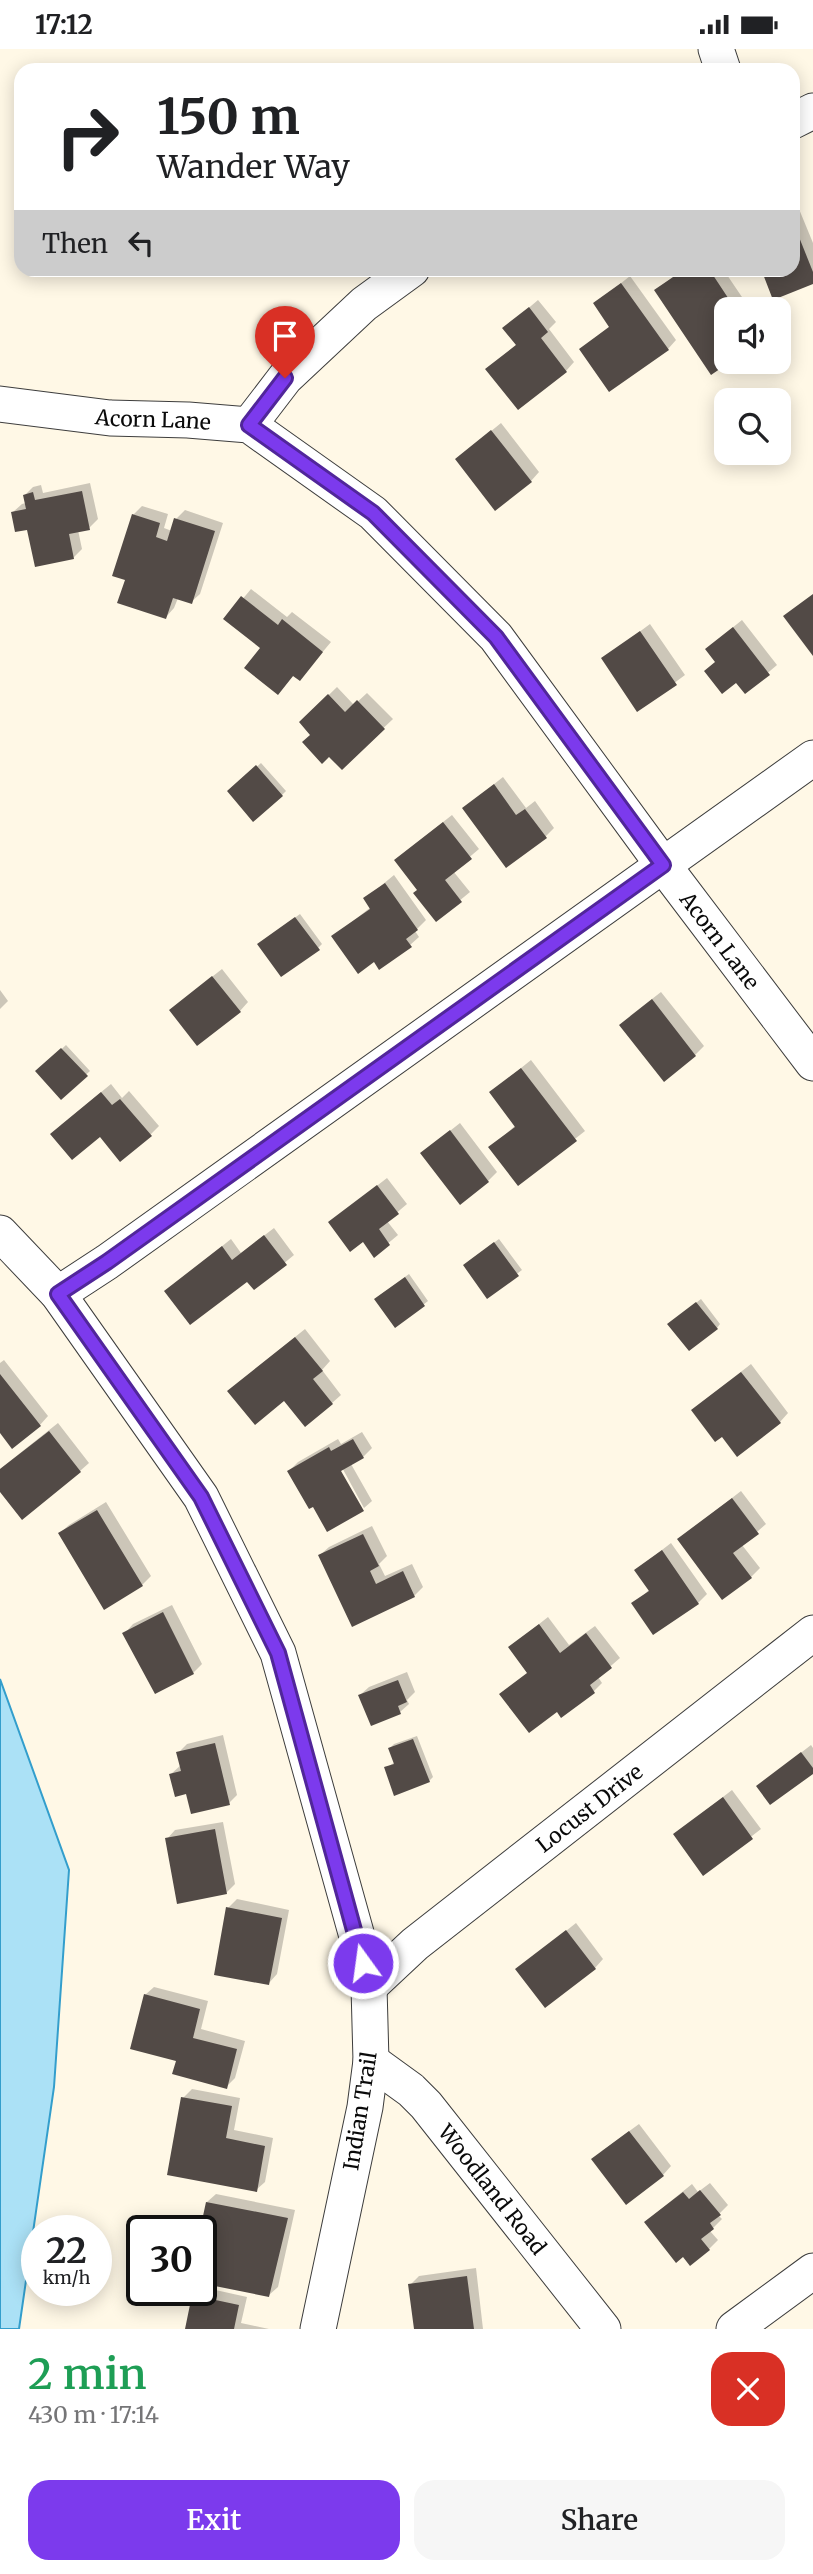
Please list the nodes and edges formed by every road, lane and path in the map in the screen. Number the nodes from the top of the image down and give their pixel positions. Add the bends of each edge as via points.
1 (401, 277) edge
2 (0, 404) edge
3 (249, 425) junction
4 (813, 758) edge
5 (663, 865) junction
6 (813, 1063) edge
7 (0, 1233) edge
8 (58, 1294) junction
9 (813, 1633) edge
10 (369, 1987) junction
11 (371, 2061) junction
12 (813, 2271) edge
13 (317, 2329) edge
14 (603, 2329) edge
15 (734, 2329) edge

1 - 3 street via 364,304 285,378
2 - 3 street, Acorn Lane via 110,418
3 - 5 street, Acorn Lane via 373,513 496,637
4 - 5 street
5 - 6 street, Acorn Lane
5 - 8 street
7 - 8 street, Indian Trail
8 - 10 street, Indian Trail via 201,1497 278,1653
9 - 10 street, Locust Drive via 415,1944
10 - 11 street, Indian Trail
11 - 13 street, Indian Trail
11 - 14 street, Woodland Road via 426,2105
12 - 15 street

